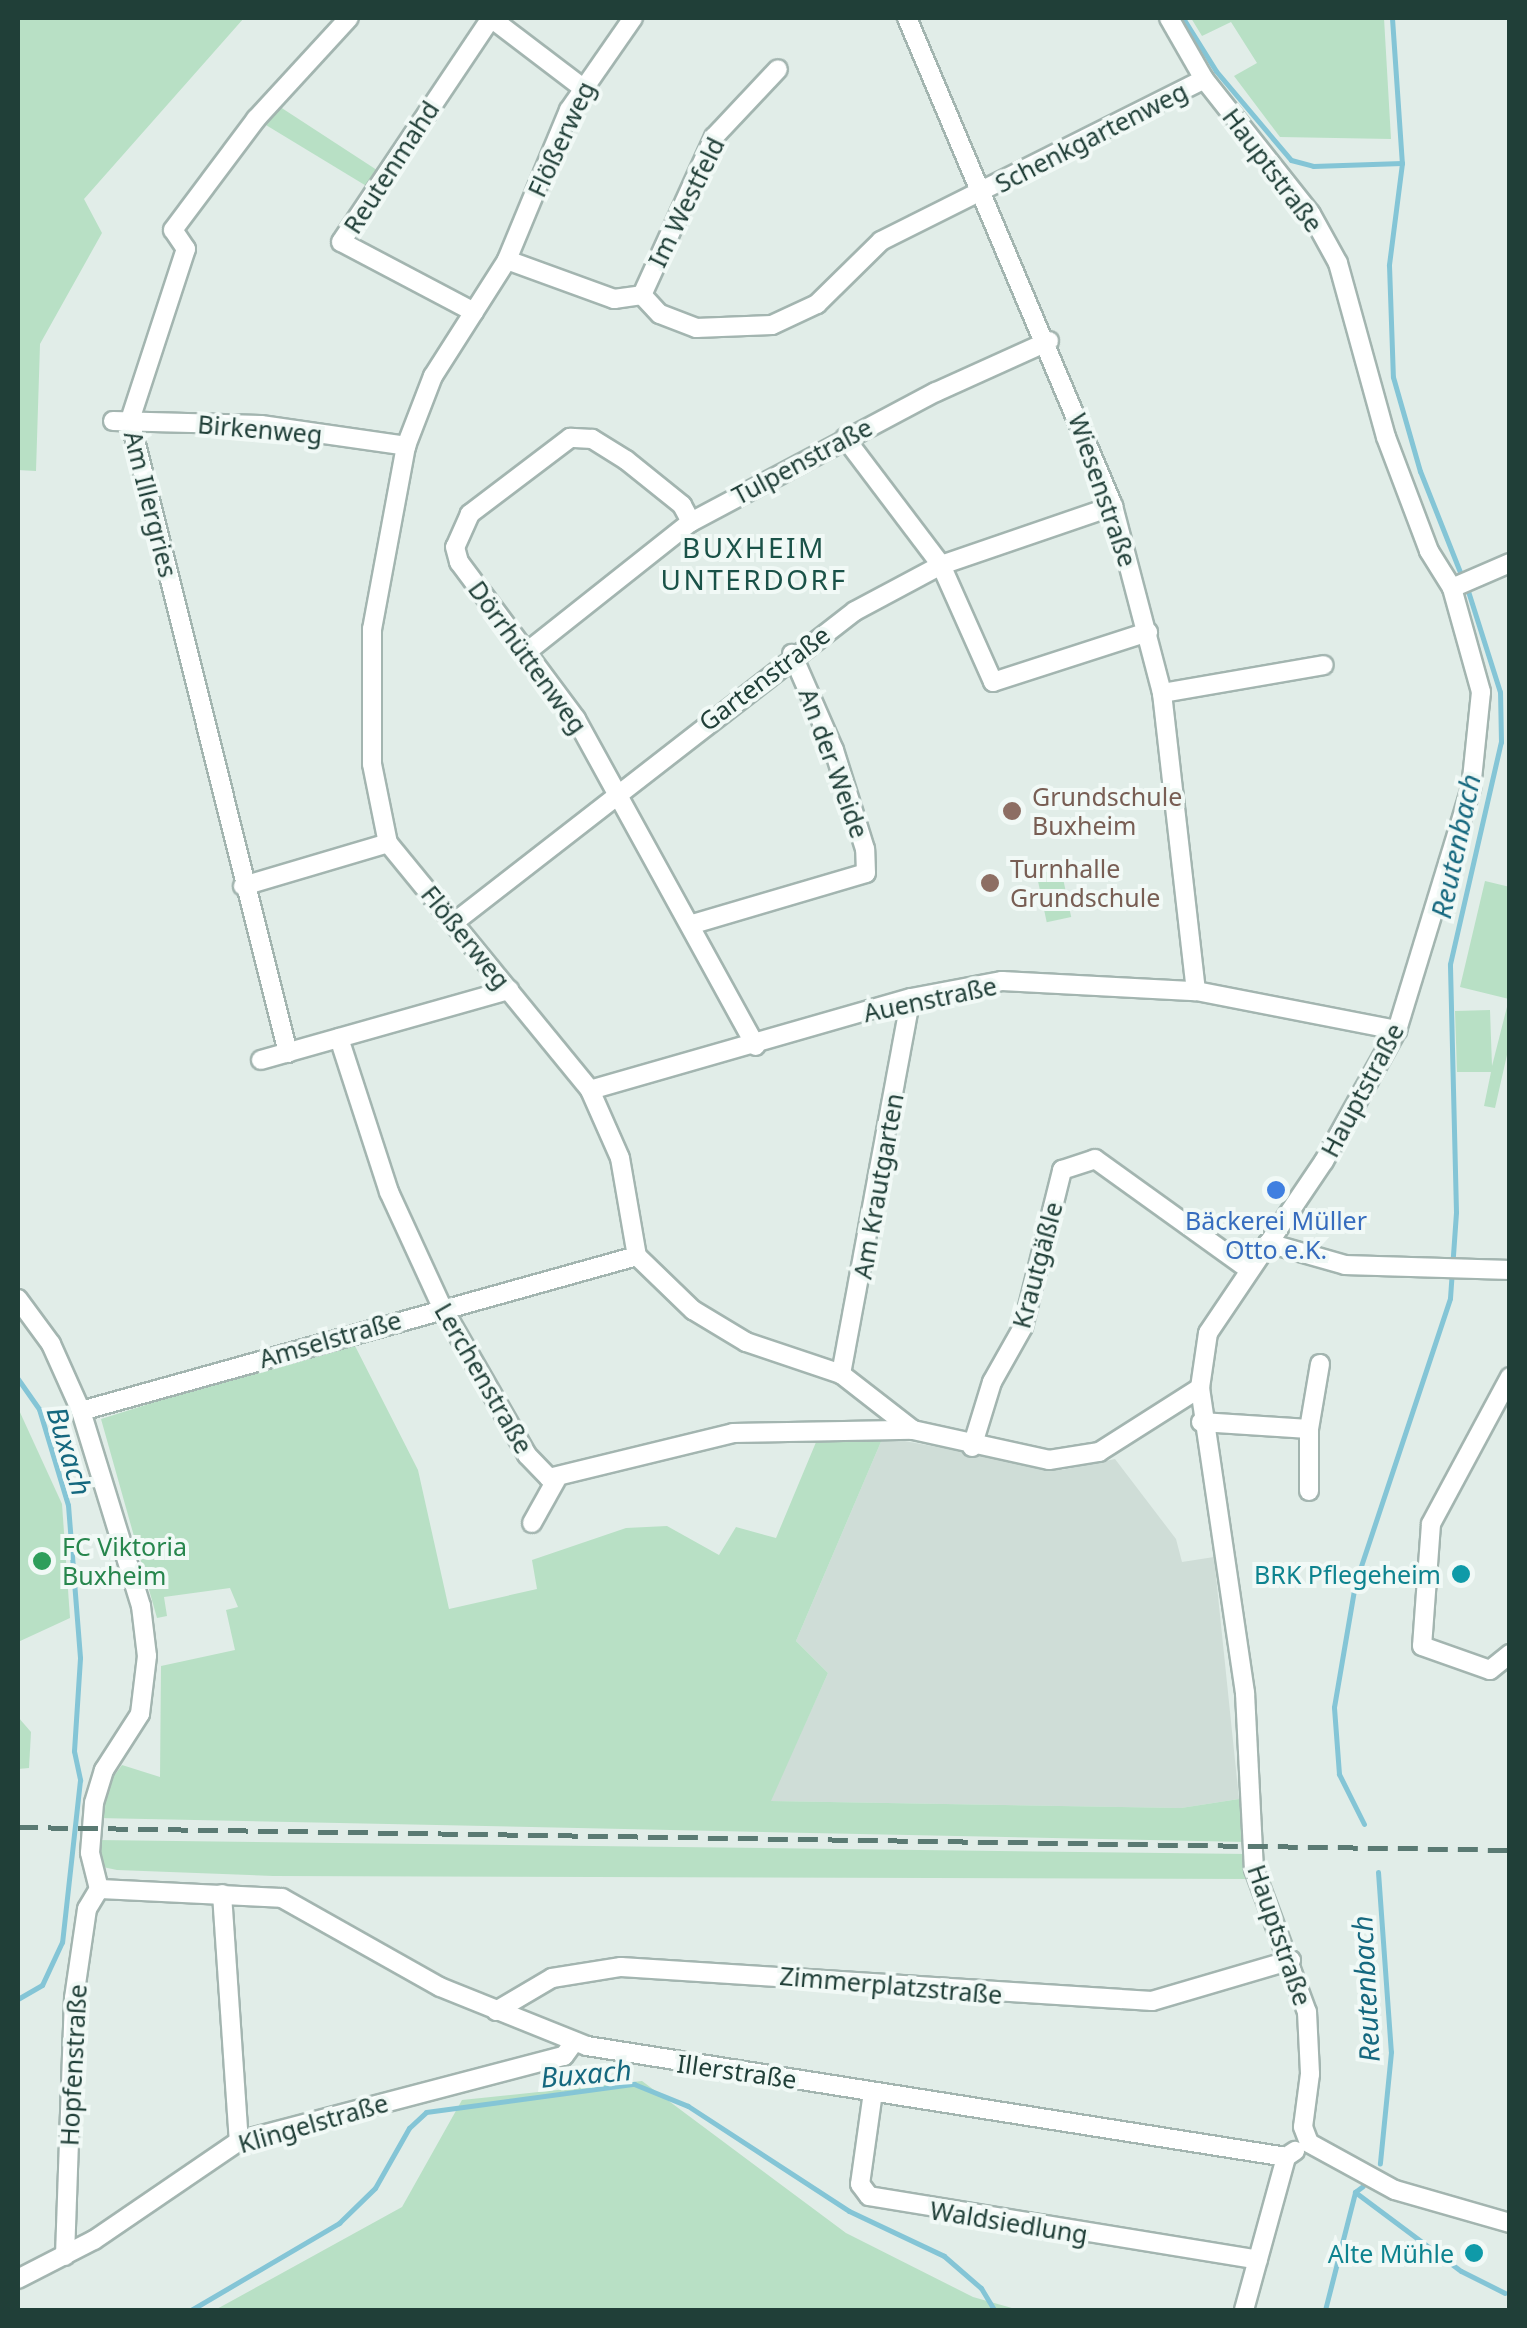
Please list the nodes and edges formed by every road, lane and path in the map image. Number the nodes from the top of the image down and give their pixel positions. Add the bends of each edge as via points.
1 (349, 18) edge
2 (632, 18) edge
3 (908, 18) edge
4 (1169, 18) edge
5 (778, 69) dead end
6 (1204, 79) junction
7 (583, 88) junction
8 (978, 194) junction
9 (507, 260) junction
10 (642, 295) junction
11 (474, 312) junction
12 (1049, 342) junction
13 (122, 420) junction
14 (845, 438) junction
15 (406, 446) junction
16 (1113, 506) junction
17 (691, 522) junction
18 (1510, 563) edge
19 (940, 565) junction
20 (1452, 588) junction
21 (1148, 632) junction
22 (528, 651) junction
23 (792, 654) junction
24 (1324, 665) dead end
25 (1162, 694) junction
26 (619, 790) junction
27 (388, 843) junction
28 (244, 886) junction
29 (456, 920) junction
30 (693, 924) junction
31 (509, 990) junction
32 (1196, 992) junction
33 (911, 998) junction
34 (1397, 1030) junction
35 (339, 1038) junction
36 (756, 1046) junction
37 (288, 1053) junction
38 (261, 1060) dead end
39 (590, 1090) junction
40 (1268, 1242) junction
41 (636, 1256) junction
42 (1248, 1269) junction
43 (1510, 1270) edge
44 (18, 1299) edge
45 (442, 1306) junction
46 (1320, 1364) dead end
47 (840, 1374) junction
48 (1510, 1378) edge
49 (1200, 1388) junction
50 (82, 1411) junction
51 (1201, 1422) junction
52 (1309, 1429) junction
53 (913, 1430) junction
54 (972, 1447) junction
55 (556, 1480) junction
56 (1309, 1492) dead end
57 (532, 1523) dead end
58 (1510, 1654) edge
59 (97, 1883) junction
60 (222, 1894) junction
61 (1291, 1960) junction
62 (496, 2012) junction
63 (574, 2042) junction
64 (873, 2092) junction
65 (239, 2142) junction
66 (1309, 2143) junction
67 (1286, 2157) junction
68 (1510, 2223) edge
69 (65, 2256) junction
70 (1258, 2260) junction
71 (18, 2279) edge
72 (1244, 2310) edge

1 - 13 street, Am Illergries via 256,119 173,230 186,249
2 - 7 street, Flößerweg
3 - 8 street, Wiesenstraße
4 - 6 street, Hauptstraße
5 - 10 street, Im Westfeld via 714,137
6 - 8 street, Schenkgartenweg
6 - 20 street, Hauptstraße via 1311,214 1338,263 1386,437 1429,551
7 - 9 street, Flößerweg
7 - 11 street, Reutenmahd via 490,18 341,242
8 - 10 street, Im Westfeld via 881,241 816,304 772,325 696,328 660,314
8 - 12 street, Wiesenstraße
9 - 10 street, Im Westfeld via 614,299
9 - 11 street, Flößerweg
11 - 15 street, Flößerweg via 433,376
12 - 14 street, Tulpenstraße
12 - 16 street, Wiesenstraße
13 - 15 street, Birkenweg via 261,425
13 - 28 street, Am Illergries
14 - 17 street, Tulpenstraße
14 - 19 street
15 - 27 street, Flößerweg via 372,629 372,764
16 - 19 street, Gartenstraße
16 - 21 street, Wiesenstraße
17 - 22 street, Tulpenstraße
17 - 22 street, Dörrhüttenweg via 664,488 606,445 570,438 544,453 470,514 454,540 458,562
18 - 20 street
19 - 21 street via 993,682
19 - 23 street, Gartenstraße
20 - 34 street, Hauptstraße via 1478,668 1480,741 1458,838
21 - 25 street, Wiesenstraße
22 - 26 street, Dörrhüttenweg
23 - 26 street, Gartenstraße
23 - 30 street, An der Weide via 834,750 865,849 866,873
24 - 25 street
25 - 32 street, Wiesenstraße
26 - 29 street, Gartenstraße
26 - 30 street, Dörrhüttenweg
27 - 28 street
27 - 29 street, Flößerweg
28 - 37 street, Am Illergries
29 - 31 street, Flößerweg
30 - 36 street, Dörrhüttenweg
31 - 35 street
31 - 39 street, Flößerweg
32 - 33 street, Auenstraße via 1002,981
32 - 34 street, Auenstraße
33 - 36 street, Auenstraße
33 - 47 street, Am Krautgarten
34 - 40 street, Hauptstraße via 1324,1161
35 - 37 street
35 - 45 street, Lerchenstraße via 389,1192
36 - 39 street, Auenstraße
37 - 38 street
39 - 41 street, Flößerweg via 620,1158
40 - 42 street, Hauptstraße
40 - 43 street via 1345,1264
41 - 45 street, Amselstraße
41 - 47 street via 693,1310 746,1342
42 - 49 street, Hauptstraße via 1208,1333
42 - 54 street, Krautgäßle via 1095,1160 1062,1170 1023,1327 992,1382
44 - 50 street, Hopfenstraße via 51,1344
45 - 50 street, Amselstraße
45 - 55 street, Lerchenstraße via 527,1455
46 - 52 street
47 - 53 street
48 - 58 street via 1431,1524 1422,1646 1490,1670
49 - 51 street, Hauptstraße
49 - 54 street via 1128,1438 1074,1459
50 - 59 street, Hopfenstraße via 142,1606 147,1656 140,1714 104,1770 94,1803
51 - 52 street
51 - 61 street, Hauptstraße via 1243,1676 1254,1869
52 - 56 street
53 - 54 street
53 - 55 street via 753,1430
55 - 57 street
59 - 60 street, Illerstraße
59 - 69 street, Hopfenstraße via 74,1998
60 - 62 street, Illerstraße via 288,1901 401,1967
60 - 65 street
61 - 62 street, Zimmerplatzstraße via 1152,2000 622,1967 552,1978
61 - 66 street, Hauptstraße via 1311,2040 1303,2127
62 - 63 street, Illerstraße
63 - 64 street, Illerstraße
63 - 65 street, Klingelstraße via 564,2056
64 - 67 street, Illerstraße
64 - 70 street, Waldsiedlung via 860,2184 869,2196
65 - 69 street, Klingelstraße
66 - 67 street
66 - 68 street via 1406,2194
67 - 70 street
69 - 71 street, Klingelstraße
70 - 72 street

